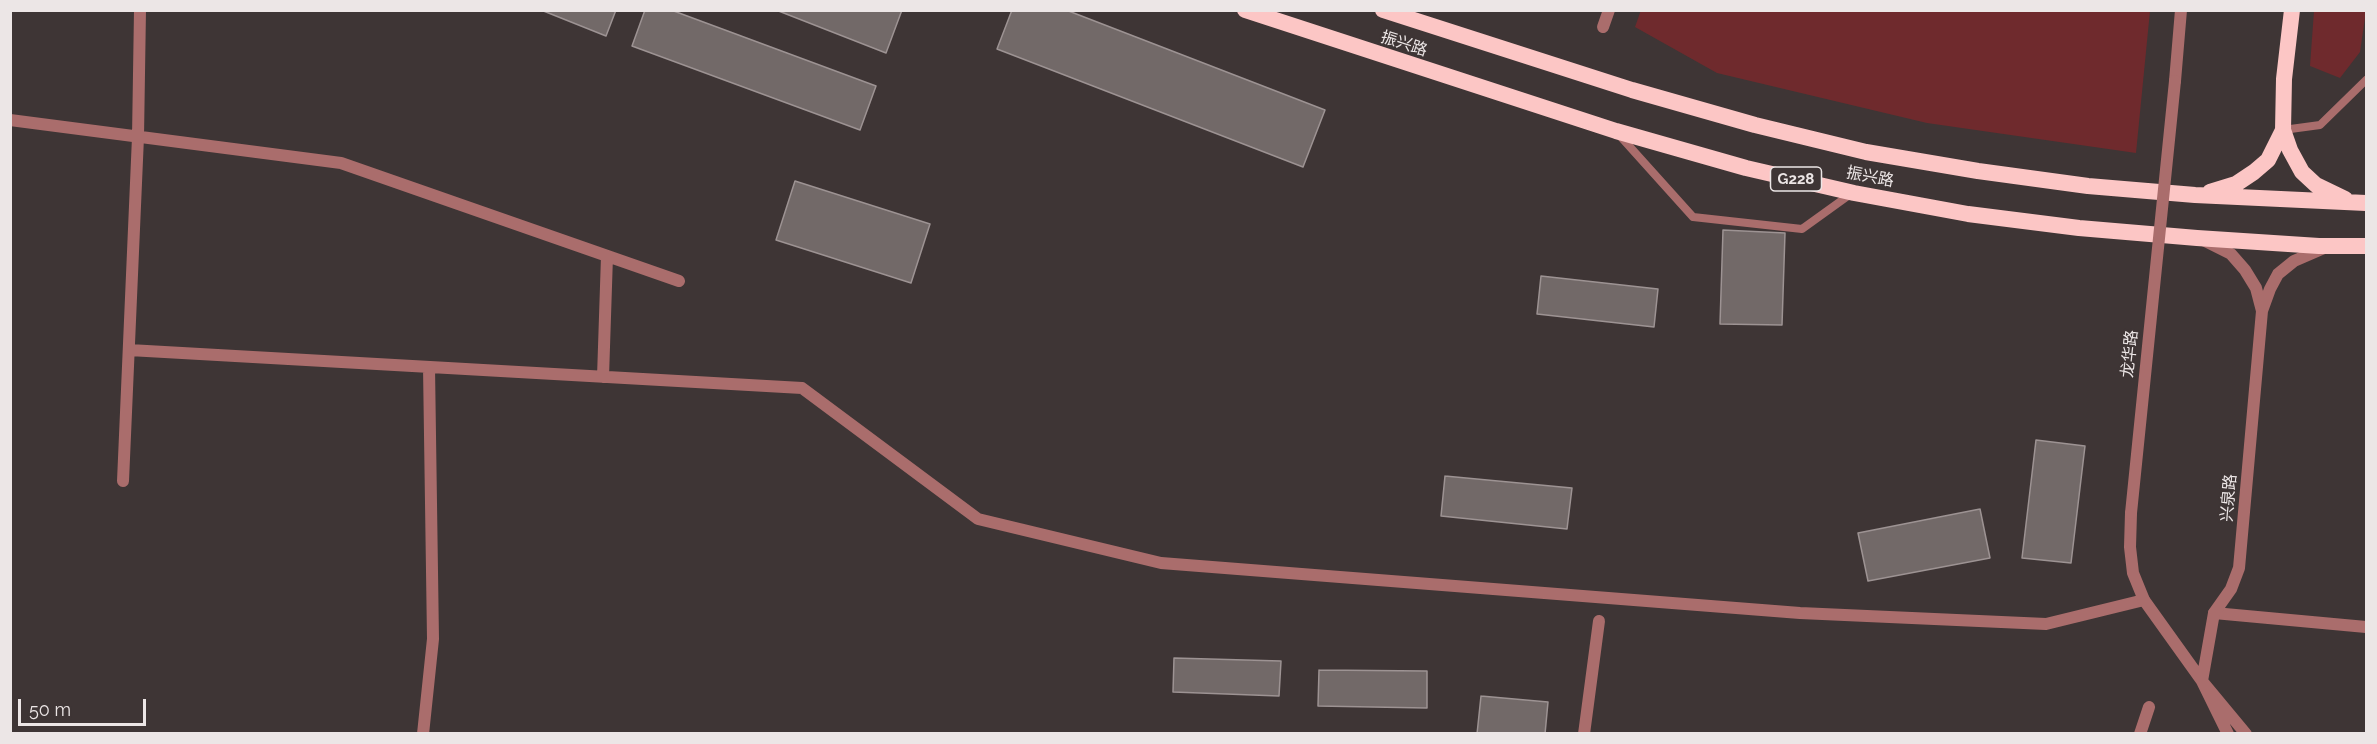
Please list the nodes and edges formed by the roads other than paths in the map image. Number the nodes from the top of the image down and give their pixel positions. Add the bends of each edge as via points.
1 (140, 10) edge
2 (1245, 10) edge
3 (1383, 10) edge
4 (1610, 10) edge
5 (2181, 10) edge
6 (2292, 10) edge
7 (1604, 27) dead end
8 (2367, 80) edge
9 (10, 120) edge
10 (2283, 130) junction
11 (1616, 131) junction
12 (138, 137) junction
13 (1854, 192) junction
14 (2195, 195) junction
15 (2362, 202) edge
16 (2197, 238) junction
17 (2334, 246) junction
18 (2367, 246) edge
19 (608, 256) junction
20 (679, 281) dead end
21 (2262, 311) junction
22 (129, 350) junction
23 (429, 367) junction
24 (603, 377) junction
25 (123, 481) dead end
26 (2144, 600) junction
27 (2214, 613) junction
28 (1599, 621) dead end
29 (2367, 627) edge
30 (2202, 681) junction
31 (2149, 707) dead end
32 (423, 734) edge
33 (1584, 734) edge
34 (2140, 734) edge
35 (2228, 734) edge
36 (2246, 734) edge

1 - 12 street
2 - 11 highway, 振兴路 / G228
3 - 14 highway, 振兴路 via 1632,90 1866,152 2088,186
4 - 7 street
5 - 26 street, 龙华路, bridge via 2131,513 2133,573
6 - 10 highway
8 - 10 lane via 2320,125
9 - 12 street
10 - 14 highway via 2268,160 2254,172 2236,184
10 - 15 highway via 2302,172 2316,185 2334,195
11 - 13 highway, 振兴路 / G228 via 1746,168
11 - 13 lane via 1693,216 1802,229
12 - 19 street via 341,163
12 - 22 street
13 - 16 highway, 振兴路 / G228 via 1979,215
14 - 15 highway, 振兴路
16 - 17 highway, 振兴路 / G228
16 - 21 street via 2231,254 2256,288
17 - 18 highway, 振兴路 / G228
17 - 21 street via 2294,261 2278,274
19 - 20 street
19 - 24 street
21 - 27 street, 兴泉路 via 2239,568 2231,589
22 - 23 street
22 - 25 street
23 - 24 street
23 - 32 street via 433,639
24 - 26 street via 802,388 978,519 1161,563 1800,613 2046,624
26 - 30 street, 龙华路
27 - 29 street
27 - 30 street, 兴泉路
28 - 33 street
30 - 35 street
30 - 36 street
31 - 34 street

